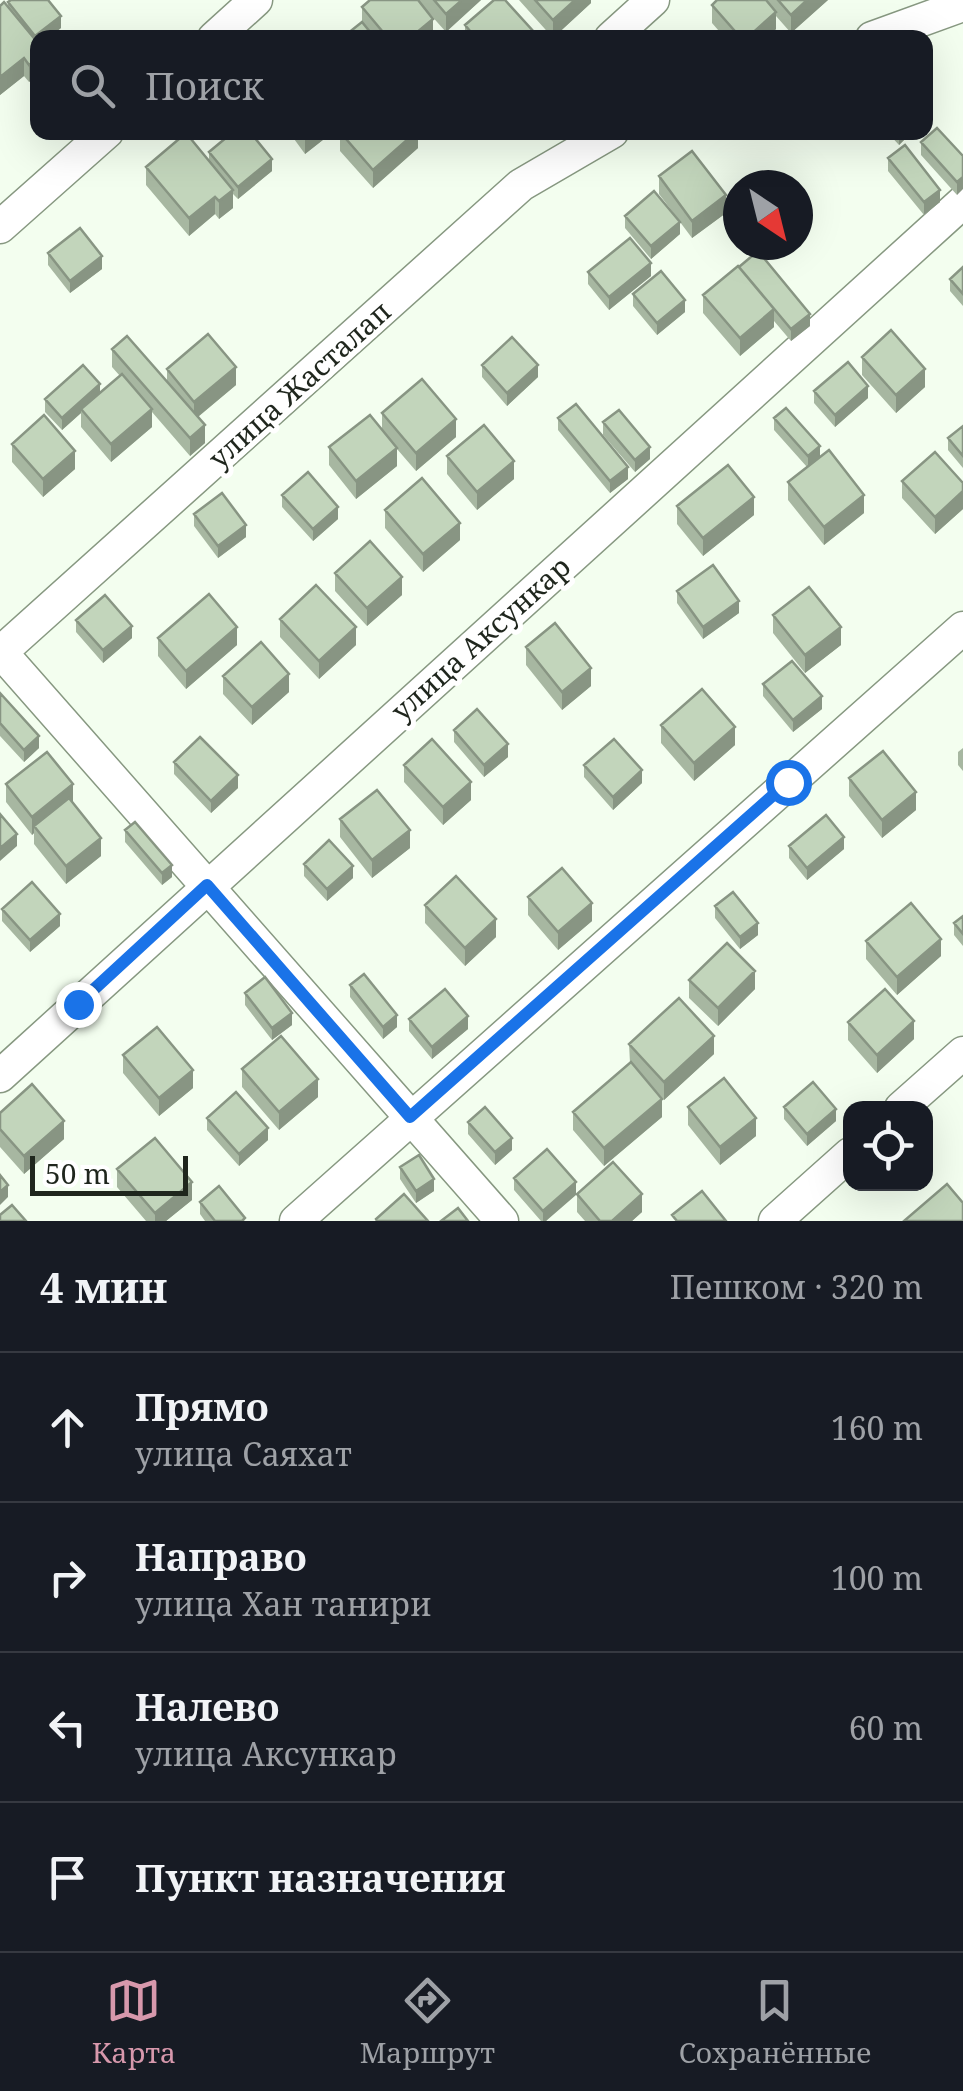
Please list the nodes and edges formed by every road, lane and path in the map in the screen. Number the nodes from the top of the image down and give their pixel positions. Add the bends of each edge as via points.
1 (256, 0) edge
2 (654, 0) edge
3 (963, 4) edge
4 (223, 30) edge
5 (620, 30) edge
6 (893, 30) edge
7 (98, 140) edge
8 (598, 140) edge
9 (963, 202) edge
10 (0, 228) edge
11 (963, 628) edge
12 (0, 652) edge
13 (207, 885) junction
14 (963, 1053) edge
15 (0, 1076) edge
16 (909, 1101) edge
17 (410, 1117) junction
18 (843, 1160) edge
19 (296, 1221) edge
20 (502, 1221) edge
21 (775, 1221) edge

1 - 4 street
2 - 5 street
3 - 6 street
7 - 10 street
8 - 12 street, улица Жасталап via 521,185
9 - 13 street, улица Аксункар
11 - 17 street
12 - 13 street
13 - 15 street, улица Аксункар
13 - 17 street
14 - 16 street
17 - 19 street
17 - 20 street
18 - 21 street

